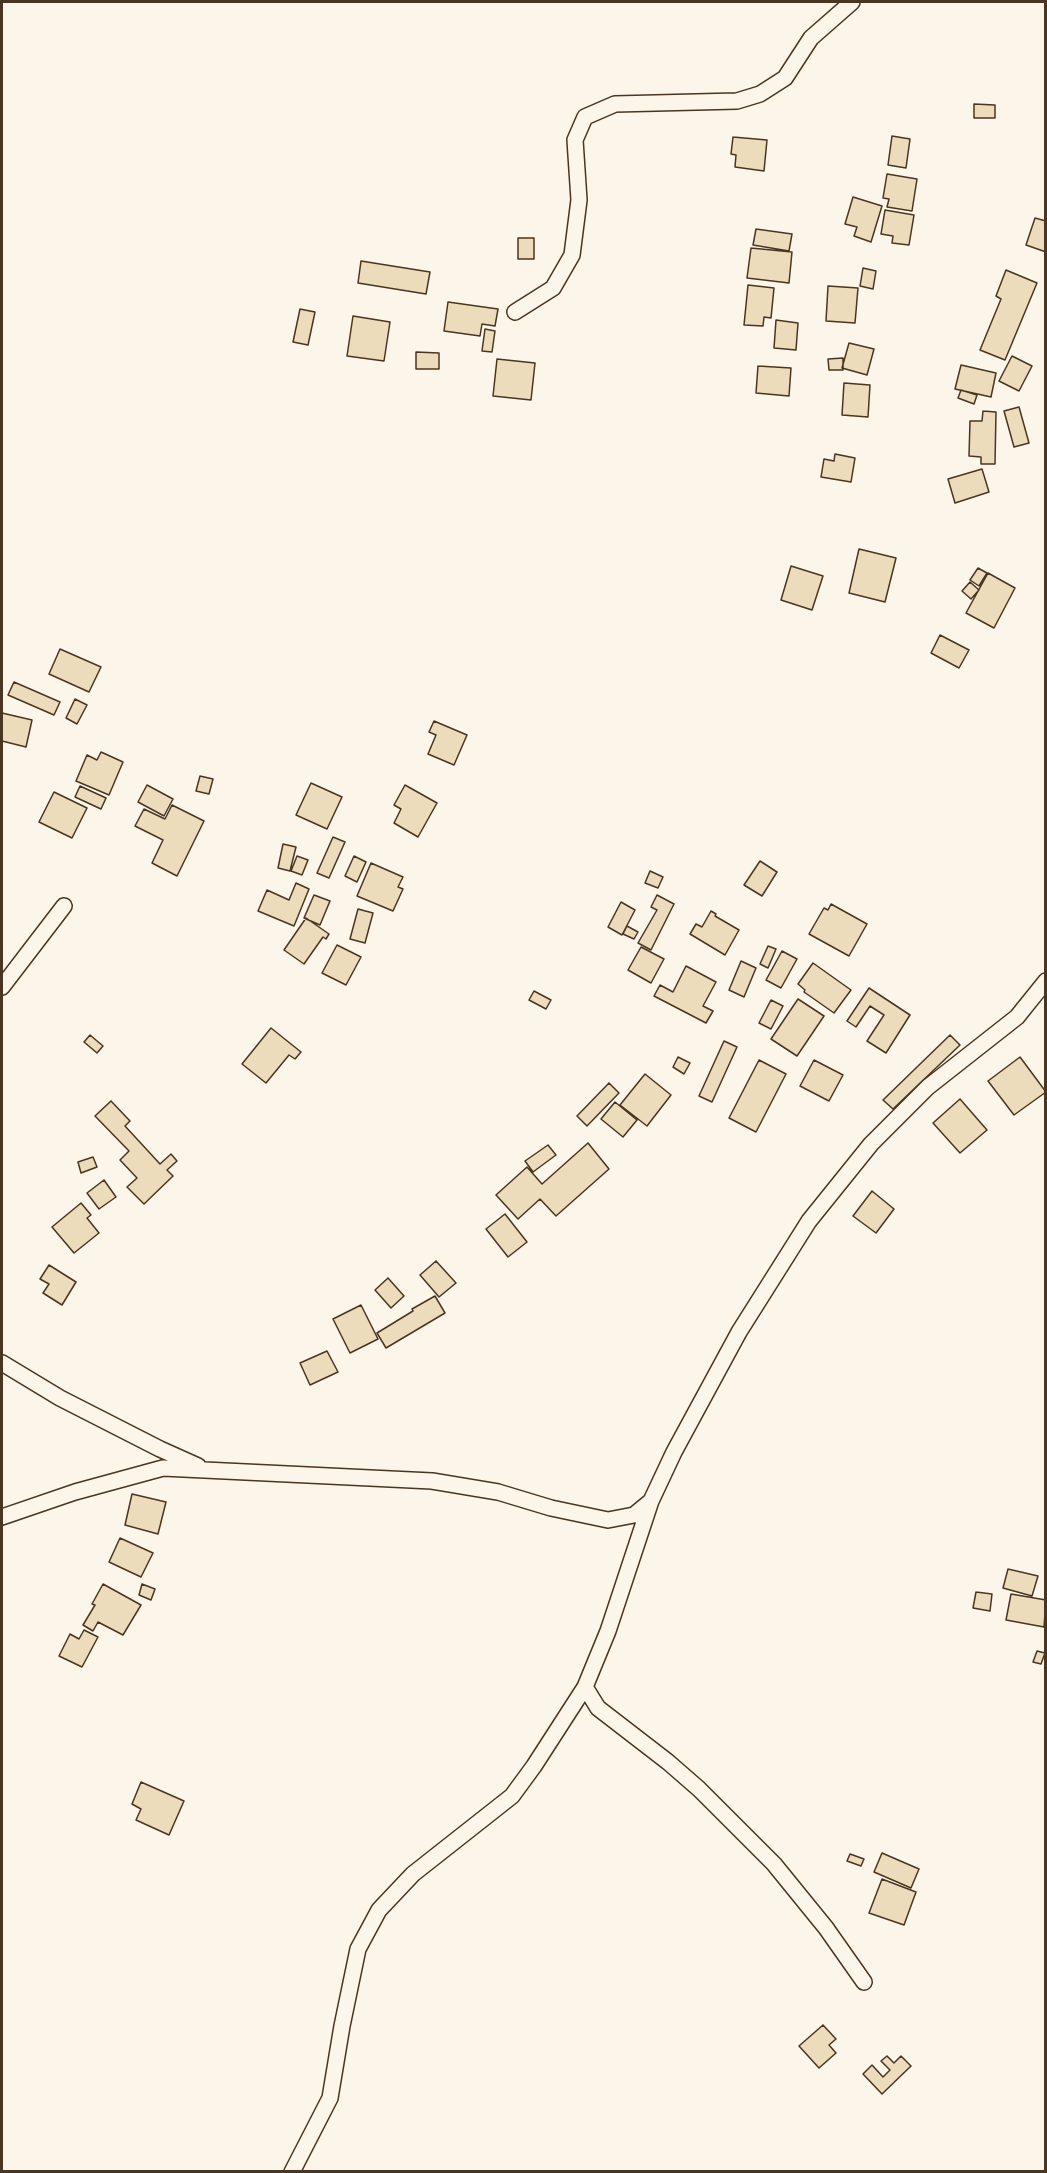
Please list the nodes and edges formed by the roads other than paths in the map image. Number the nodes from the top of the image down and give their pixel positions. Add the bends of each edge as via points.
1 (852, 2) edge
2 (515, 312) dead end
3 (64, 906) dead end
4 (1046, 981) edge
5 (2, 987) edge
6 (2, 1362) edge
7 (204, 1469) junction
8 (651, 1501) junction
9 (2, 1517) edge
10 (585, 1687) junction
11 (864, 1982) dead end
12 (292, 2172) edge

1 - 2 street via 811,38 785,78 760,94 737,101 615,104 585,117 575,140 579,200 572,255 553,288
3 - 5 street
4 - 8 street via 1017,1017 928,1087 871,1144 810,1221 739,1332
6 - 7 street via 60,1398
7 - 8 street via 432,1481 498,1492 608,1520 634,1515
7 - 9 street via 162,1468
8 - 10 street
10 - 11 street via 598,1708 699,1789 774,1864
10 - 12 street via 512,1796 413,1874 380,1910 358,1949 330,2098

